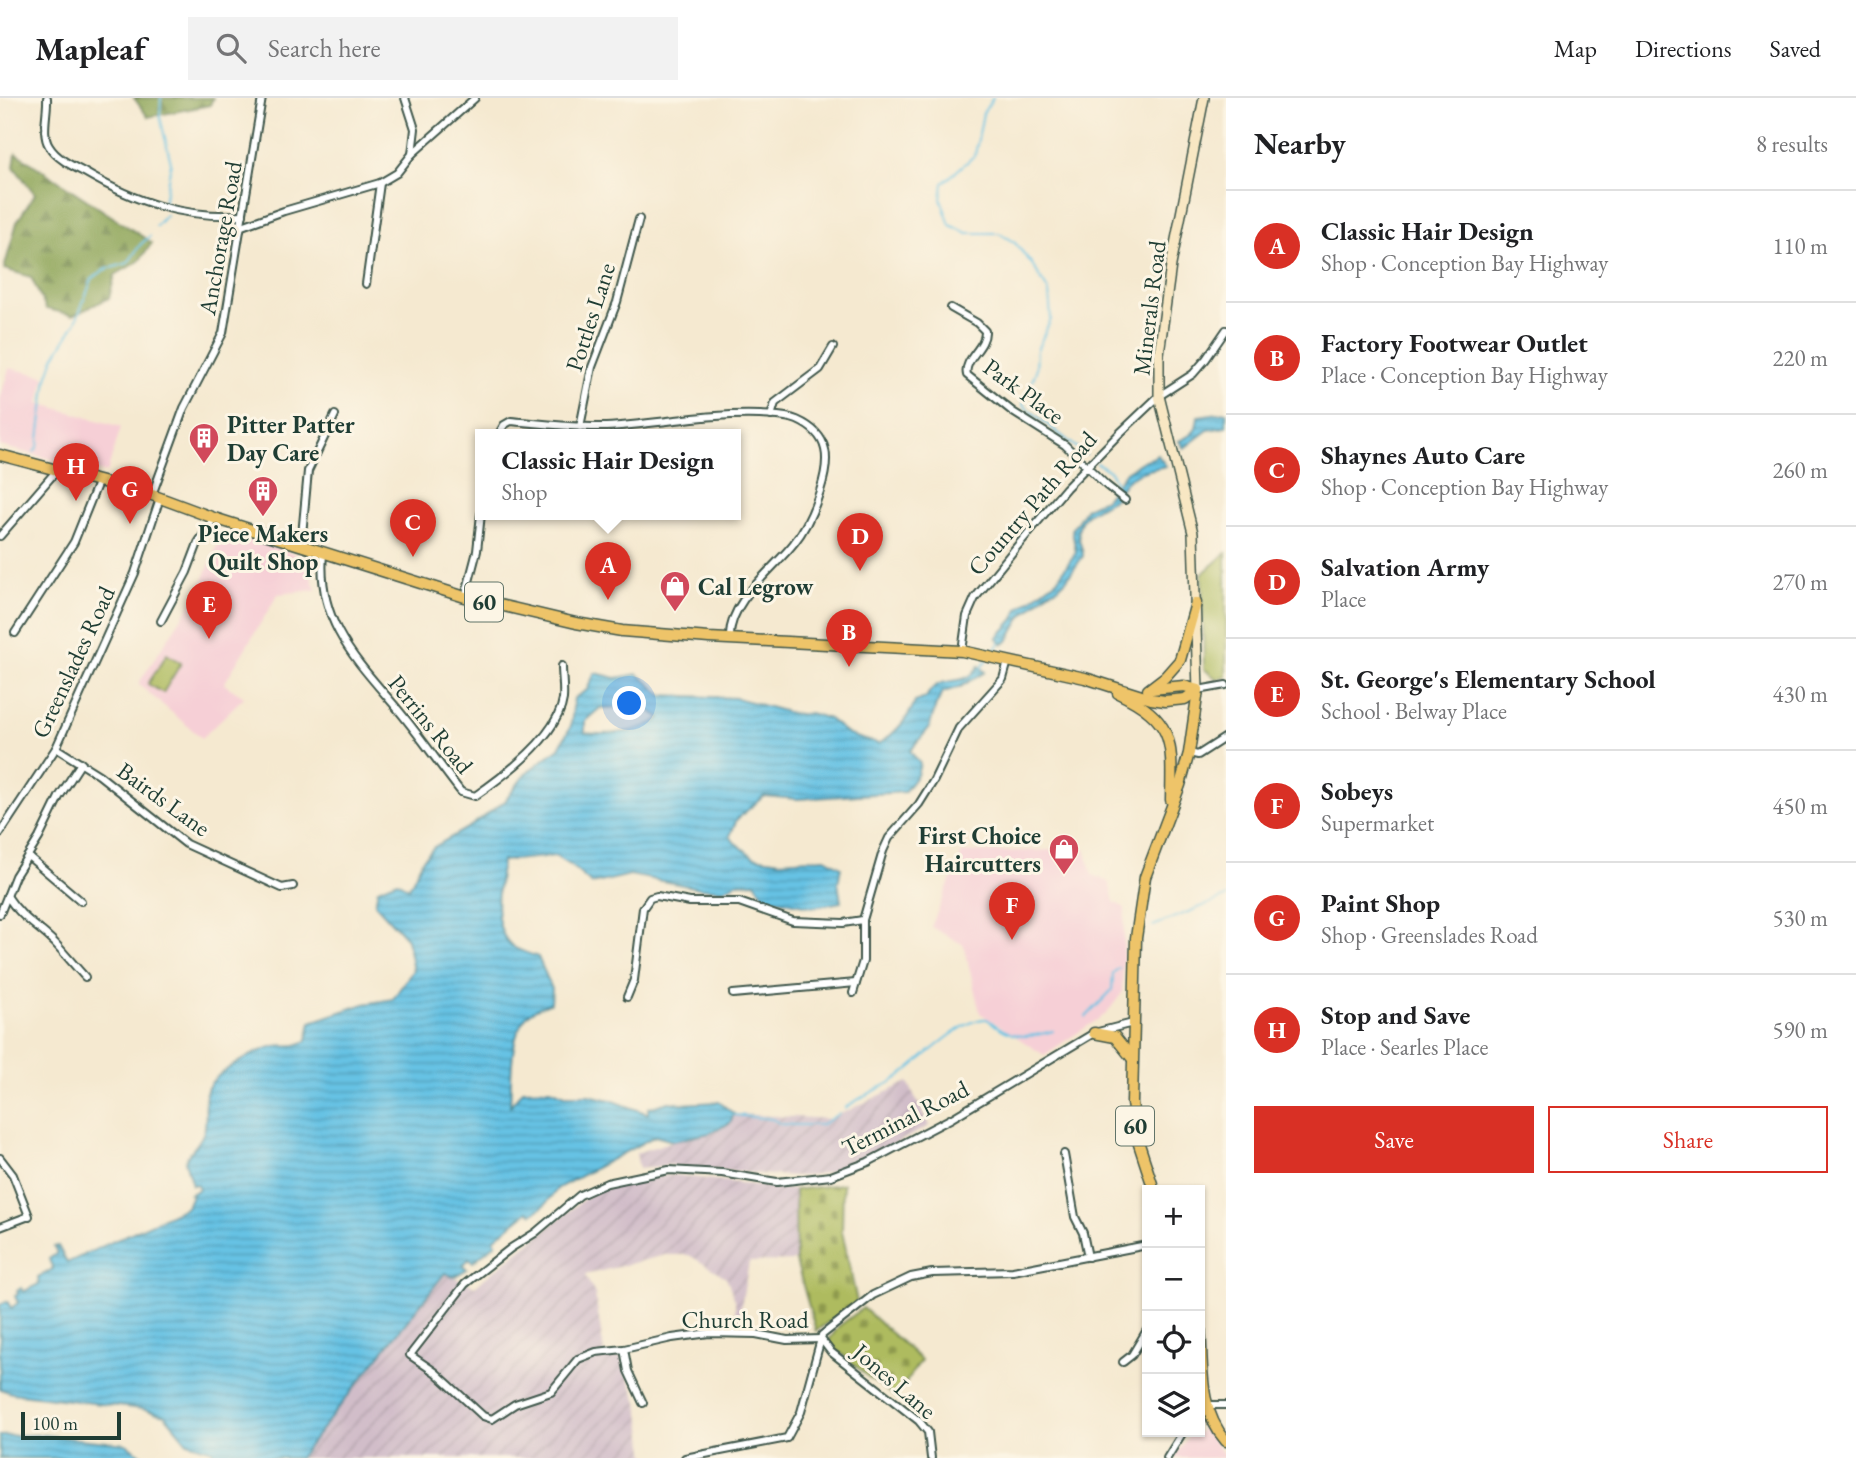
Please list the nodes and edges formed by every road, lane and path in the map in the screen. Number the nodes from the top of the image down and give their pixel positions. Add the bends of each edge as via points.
1 (47, 98) edge
2 (262, 98) edge
3 (404, 98) edge
4 (475, 98) edge
5 (1204, 98) edge
6 (412, 154) junction
7 (380, 183) junction
8 (243, 215) junction
9 (639, 219) dead end
10 (242, 226) junction
11 (366, 284) dead end
12 (951, 308) dead end
13 (1226, 330) edge
14 (833, 347) dead end
15 (1159, 396) junction
16 (335, 415) dead end
17 (771, 416) junction
18 (580, 427) junction
19 (502, 429) edge
20 (0, 455) edge
21 (1088, 466) junction
22 (58, 470) junction
23 (99, 480) junction
24 (156, 496) junction
25 (1123, 498) dead end
26 (214, 518) junction
27 (480, 520) edge
28 (0, 536) edge
29 (301, 546) junction
30 (323, 554) junction
31 (465, 597) junction
32 (1196, 603) junction
33 (160, 621) dead end
34 (15, 633) dead end
35 (730, 638) junction
36 (962, 651) junction
37 (1006, 660) junction
38 (562, 666) dead end
39 (1093, 681) junction
40 (1226, 685) edge
41 (1198, 690) junction
42 (1143, 692) junction
43 (1226, 737) edge
44 (56, 748) junction
45 (1189, 753) junction
46 (81, 763) junction
47 (1171, 806) junction
48 (0, 833) edge
49 (28, 856) junction
50 (293, 886) dead end
51 (7, 896) junction
52 (81, 901) dead end
53 (0, 914) edge
54 (863, 920) junction
55 (85, 977) dead end
56 (856, 983) junction
57 (733, 993) dead end
58 (853, 993) dead end
59 (627, 997) dead end
60 (1133, 1023) junction
61 (1094, 1033) junction
62 (1133, 1059) junction
63 (1064, 1154) dead end
64 (0, 1158) edge
65 (1152, 1185) edge
66 (0, 1227) edge
67 (1142, 1246) edge
68 (1088, 1257) junction
69 (1142, 1338) edge
70 (821, 1339) junction
71 (624, 1349) junction
72 (410, 1355) joint
73 (1124, 1362) dead end
74 (643, 1403) dead end
75 (1226, 1405) edge
76 (1205, 1409) edge
77 (1205, 1412) edge
78 (1214, 1424) junction
79 (1180, 1437) edge
80 (1226, 1441) edge
81 (716, 1454) edge
82 (685, 1458) edge
83 (931, 1458) edge
84 (1167, 1458) edge

1 - 8 street via 46,140 69,164 147,204 200,215
2 - 8 street, Anchorage Road
3 - 6 street via 415,129
4 - 6 street
5 - 15 street, Minerals Road via 1171,265 1159,354
6 - 7 street via 397,173
7 - 10 street
7 - 11 street
8 - 10 street, Anchorage Road
9 - 18 street, Pottles Lane via 617,302 592,367
10 - 24 street, Anchorage Road via 223,333 184,408
12 - 21 street, Park Place via 985,331 967,375
13 - 15 street, Country Path Road via 1193,374
14 - 17 street via 820,369 775,402
15 - 21 street, Country Path Road
15 - 32 street, Minerals Road via 1193,533
16 - 29 street via 308,471
17 - 18 street
17 - 35 street via 793,419 811,430 824,445 827,469 805,528 747,596
18 - 19 street via 511,421
20 - 22 main road, 60
21 - 25 street, Park Place
21 - 36 street, Country Path Road via 975,598
22 - 23 main road, 60
22 - 28 street
23 - 24 main road, 60
23 - 34 street via 74,542
24 - 26 main road, 60
24 - 44 street, Greenslades Road via 135,573
26 - 29 main road, 60
26 - 33 street
27 - 31 street
29 - 30 main road, 60
30 - 31 main road, 60
30 - 38 street, Perrins Road via 322,577 339,635 461,792 475,796 541,740 563,701
31 - 35 main road, 60 via 611,629
32 - 41 street, Minerals Road
32 - 42 main road via 1180,660
35 - 36 main road, 60
36 - 37 main road, 60
37 - 39 main road, 60
37 - 54 street via 1003,680 959,728 919,804 889,838
39 - 42 main road, 60
39 - 47 main road via 1140,704 1165,729 1172,756
40 - 41 street
41 - 42 main road, 60 via 1184,686
41 - 45 main road, 60
43 - 45 street via 1198,755
44 - 46 street, Bairds Lane
44 - 48 street, Greenslades Road
45 - 47 main road, 60
46 - 49 street
46 - 50 street, Bairds Lane via 186,844 282,888
47 - 60 main road, 60 via 1141,897
49 - 51 street
49 - 52 street
51 - 53 street
51 - 55 street
54 - 56 street via 863,961
54 - 59 street via 793,921 739,902 650,898 643,908 634,980
56 - 57 street
56 - 58 street
60 - 61 street, Terminal Road
60 - 62 main road, 60
61 - 62 main road via 1115,1037
61 - 72 street, Terminal Road via 953,1118 868,1162 831,1175 777,1182 722,1172 669,1170 607,1183 580,1195 465,1284
62 - 65 main road, 60 via 1134,1120
63 - 68 street via 1075,1217
64 - 66 street via 13,1175 29,1216
67 - 68 street, Church Road
68 - 70 street, Church Road via 1013,1271 911,1277 873,1295
69 - 73 street
70 - 71 street, Church Road via 709,1334
70 - 81 street via 801,1412 787,1438
70 - 83 street, Jones Lane via 831,1352 919,1421 928,1432
71 - 72 street, Church Road via 583,1356 551,1392 515,1404 492,1419
71 - 74 street via 628,1371
75 - 76 street
75 - 78 street
77 - 78 main road
78 - 80 main road
79 - 84 street
81 - 82 street

